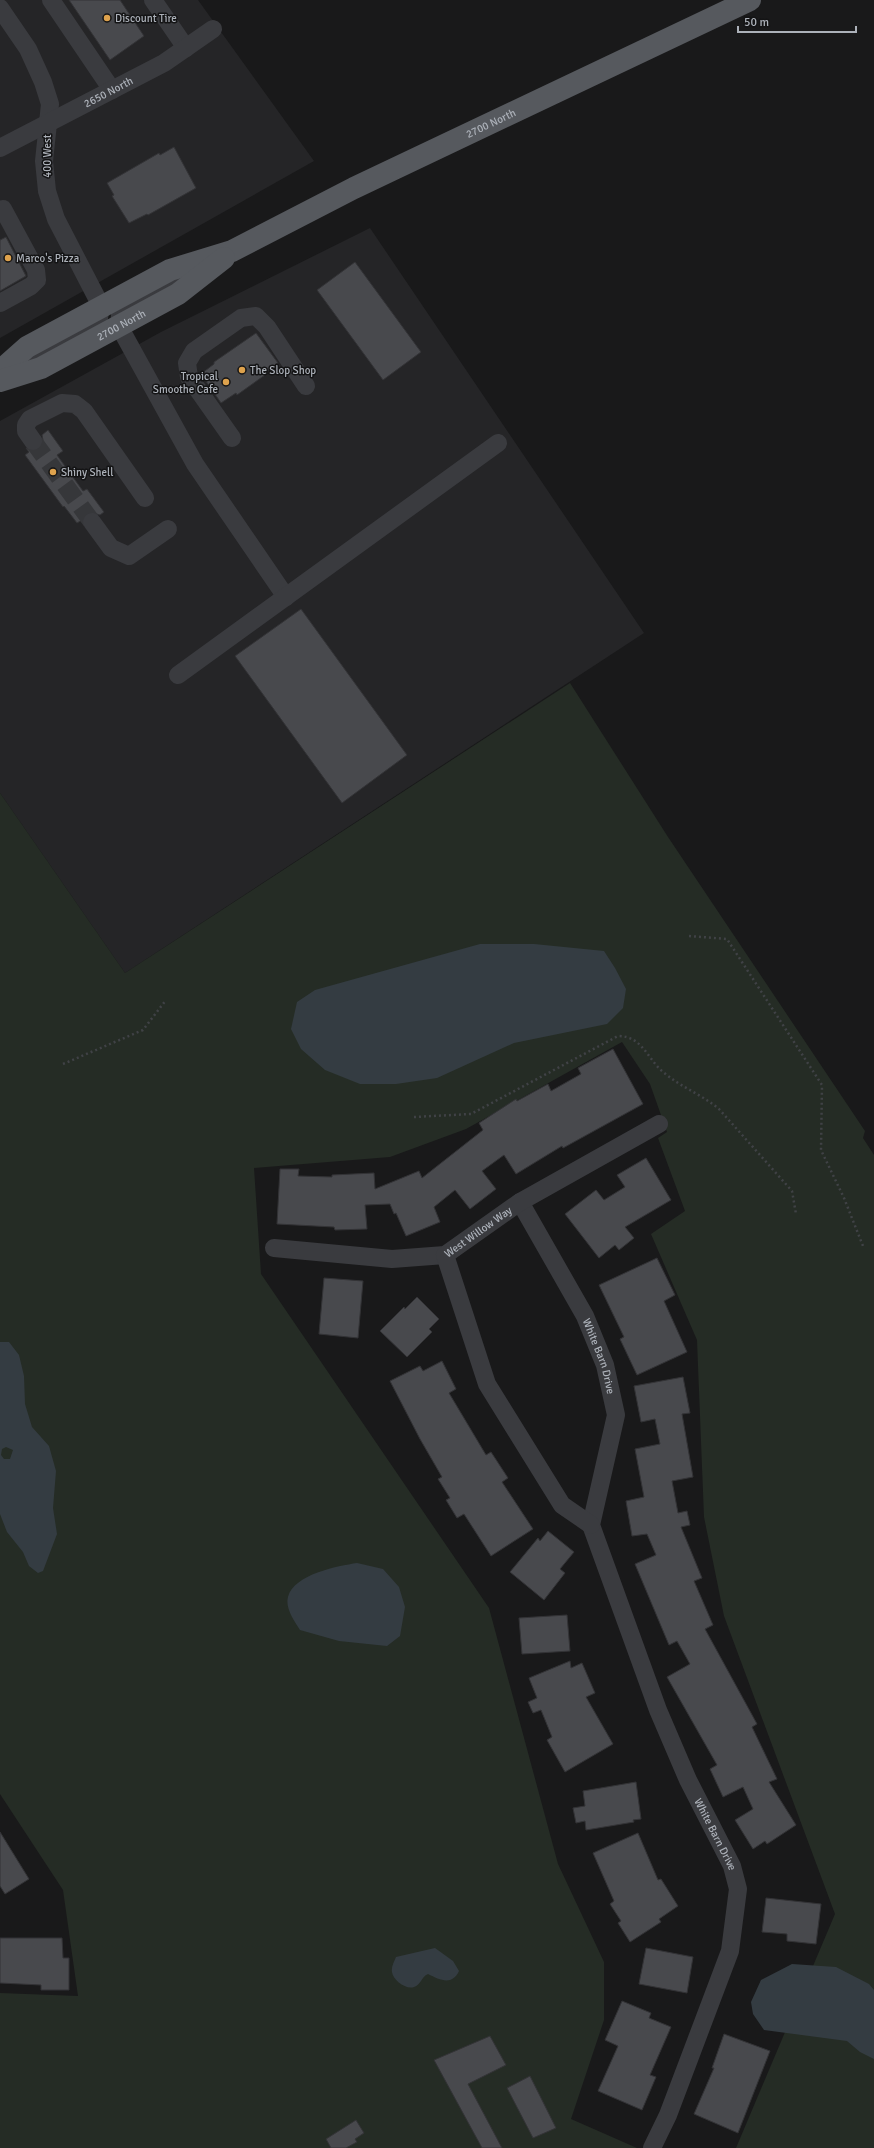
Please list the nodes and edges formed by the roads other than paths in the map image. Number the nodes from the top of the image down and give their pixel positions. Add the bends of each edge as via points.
1 (51, 0) edge
2 (153, 0) edge
3 (750, 0) edge
4 (0, 8) edge
5 (213, 30) dead end
6 (186, 48) junction
7 (112, 90) junction
8 (47, 122) junction
9 (0, 148) edge
10 (3, 208) dead end
11 (232, 251) junction
12 (0, 303) edge
13 (101, 306) junction
14 (119, 326) junction
15 (0, 371) edge
16 (0, 376) edge
17 (0, 380) edge
18 (306, 386) dead end
19 (232, 438) dead end
20 (33, 441) tunnel mouth
21 (498, 443) dead end
22 (146, 498) dead end
23 (92, 522) tunnel mouth
24 (168, 529) dead end
25 (286, 597) junction
26 (178, 675) dead end
27 (659, 1124) dead end
28 (520, 1202) junction
29 (274, 1248) dead end
30 (445, 1256) junction
31 (591, 1525) junction
32 (652, 2148) edge

1 - 7 street
2 - 6 street
3 - 11 main road, 2700 North via 354,188
4 - 8 street, 400 West via 37,66 50,104
5 - 6 street, 2650 North
6 - 7 street, 2650 North via 164,63
7 - 8 street, 2650 North
8 - 9 street, 2650 North
8 - 13 street, 400 West via 44,162 47,191 56,220
10 - 12 street via 36,270 37,280
11 - 13 main road, 2700 North via 170,270
11 - 14 main road, 2700 North via 178,294
13 - 15 main road, 2700 North via 27,347
13 - 16 street via 99,318 92,324
14 - 17 main road, 2700 North via 41,368
14 - 25 street via 195,464
18 - 19 street via 267,326 256,316 241,318 194,351 187,364 189,377
20 - 22 street via 26,431 30,419 62,403 75,404 84,411
21 - 25 street
23 - 24 street via 111,548 129,556
25 - 26 street
27 - 28 street, West Willow Way
28 - 30 street, West Willow Way
28 - 31 street, White Barn Drive via 585,1316 605,1365 616,1415
29 - 30 street, West Willow Way via 392,1259
30 - 31 street via 487,1384 562,1505
31 - 32 street, White Barn Drive via 658,1710 688,1780 732,1866 738,1889 730,1951 668,2116

